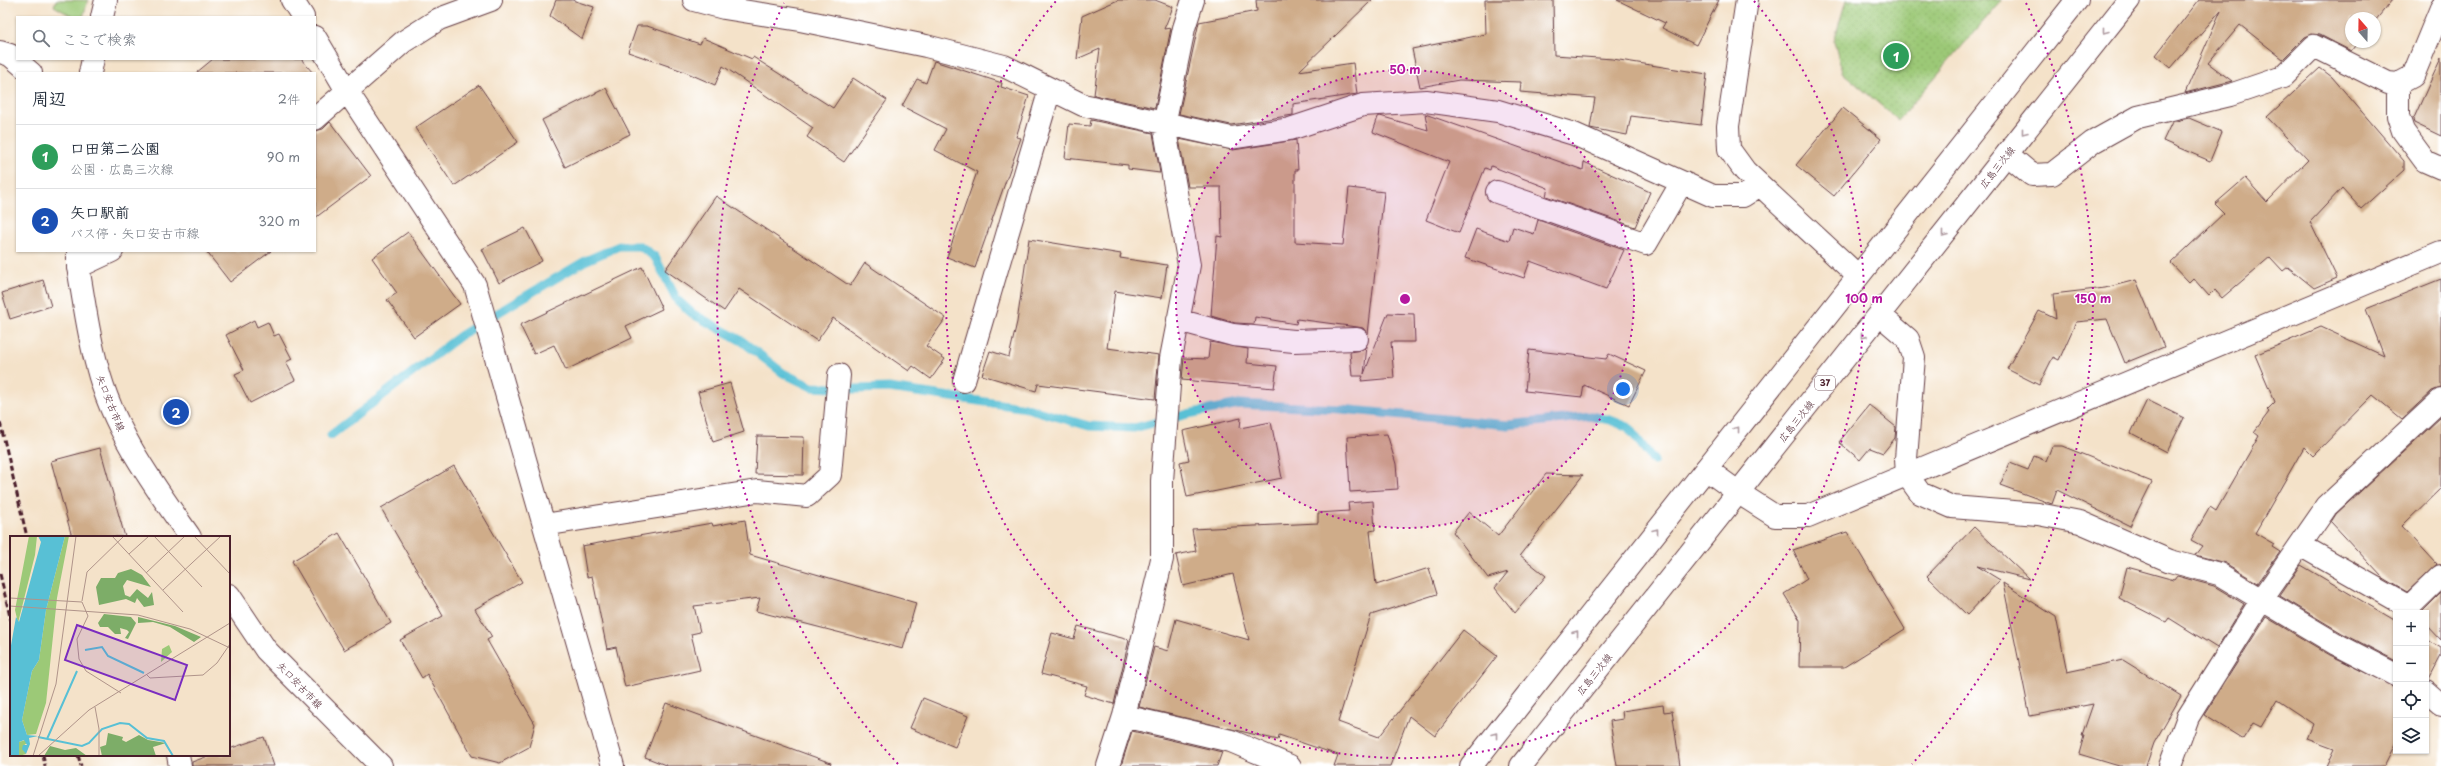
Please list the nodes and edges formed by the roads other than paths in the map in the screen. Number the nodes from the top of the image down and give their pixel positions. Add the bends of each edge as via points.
1 (106, 0) edge
2 (292, 0) edge
3 (491, 0) edge
4 (694, 0) edge
5 (1193, 0) edge
6 (1747, 0) edge
7 (2077, 0) edge
8 (2129, 0) edge
9 (2441, 8) edge
10 (102, 16) edge
11 (302, 16) edge
12 (316, 39) edge
13 (0, 52) edge
14 (93, 60) edge
15 (30, 72) edge
16 (90, 72) edge
17 (2398, 84) junction
18 (1050, 89) junction
19 (347, 91) junction
20 (316, 118) edge
21 (1164, 125) junction
22 (2007, 154) junction
23 (2441, 168) edge
24 (1682, 182) junction
25 (1760, 185) junction
26 (1497, 192) dead end
27 (108, 252) edge
28 (2441, 252) edge
29 (78, 259) edge
30 (1858, 276) junction
31 (1880, 315) junction
32 (1178, 320) junction
33 (1357, 339) dead end
34 (839, 375) dead end
35 (964, 381) dead end
36 (2441, 400) edge
37 (1706, 469) junction
38 (1907, 475) junction
39 (1739, 493) junction
40 (544, 525) junction
41 (189, 536) edge
42 (2300, 545) junction
43 (2441, 576) edge
44 (230, 596) edge
45 (2261, 600) junction
46 (2393, 673) edge
47 (2429, 694) edge
48 (2441, 704) edge
49 (1124, 716) junction
50 (178, 756) edge
51 (377, 765) edge
52 (180, 766) edge
53 (613, 766) edge
54 (1108, 766) edge
55 (1290, 766) edge
56 (1471, 766) edge
57 (1521, 766) edge
58 (2170, 766) edge

1 - 10 street
2 - 11 street
3 - 19 street via 439,19 403,42
4 - 18 street via 724,8 800,20 926,46 1004,66
5 - 21 street via 1184,28
6 - 25 street via 1728,126 1729,148 1745,171
7 - 30 street
8 -> 22 street, 広島三次線 / 37
9 - 17 street via 2412,76
12 - 19 street
13 - 15 street via 10,55
14 - 16 street
17 - 22 street via 2388,83 2314,46 2283,77 2230,95 2138,118 2093,142 2052,174 2032,175
17 - 23 street via 2398,116 2404,131 2425,161
18 - 21 street via 1083,105
18 - 35 street
19 - 20 street
19 - 40 street via 475,285
21 - 24 street via 1231,138 1290,129 1363,105 1426,101 1498,111 1574,134
21 - 32 street via 1189,265
22 -> 31 street, 広島三次線 / 37
24 - 25 street via 1714,196 1743,196
24 - 26 street via 1646,244
25 - 30 street
27 - 29 street
28 - 38 street
29 - 41 street, 矢口安古市線 via 97,367 116,420 143,468
37 -> 30 street
31 - 38 street via 1908,339 1914,357
31 -> 39 street, 広島三次線 / 37
32 - 33 street via 1233,335 1294,341
32 - 49 street via 1171,358 1162,473 1162,559
34 - 40 street via 830,475 807,496 757,492
36 - 42 street via 2327,506
37 - 39 street
56 -> 37 street
38 - 39 street via 1808,516 1775,516
38 - 45 street via 1920,493 1952,506 2038,514 2080,522 2170,561 2219,574
39 - 57 street, 広島三次線 / 37
40 - 53 street
42 - 43 street via 2409,607
42 - 45 street
44 - 51 street, 矢口安古市線 via 266,650
45 - 46 street
45 - 58 street via 2188,717
47 - 48 street
49 - 54 street
49 - 55 street via 1231,740
50 - 52 street

